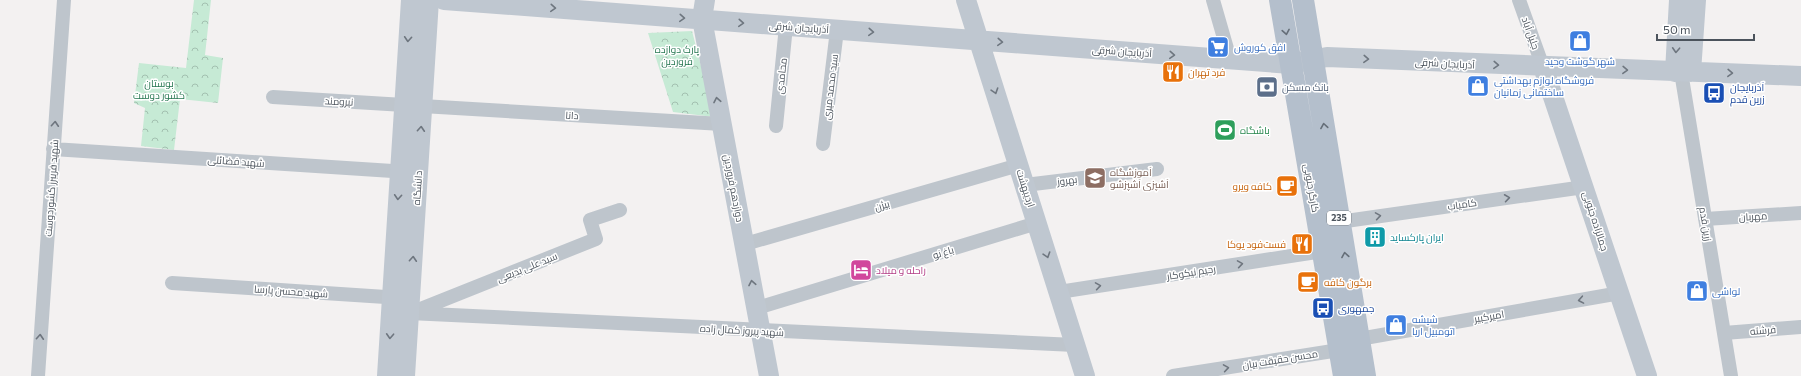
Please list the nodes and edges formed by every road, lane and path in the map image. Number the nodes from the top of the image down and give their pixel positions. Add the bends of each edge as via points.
1 (64, 0) edge
2 (411, 0) edge
3 (428, 0) edge
4 (444, 0) edge
5 (705, 0) edge
6 (966, 0) edge
7 (1213, 0) edge
8 (1280, 0) edge
9 (1302, 0) edge
10 (1519, 0) edge
11 (1679, 0) edge
12 (1696, 0) edge
13 (702, 20) junction
14 (786, 26) junction
15 (837, 30) junction
16 (979, 40) junction
17 (1230, 59) junction
18 (1312, 60) junction
19 (1291, 64) junction
20 (1543, 67) junction
21 (1682, 72) junction
22 (1801, 76) edge
23 (273, 97) dead end
24 (413, 106) junction
25 (722, 124) junction
26 (776, 126) dead end
27 (823, 144) dead end
28 (53, 149) junction
29 (1019, 165) junction
30 (1157, 169) dead end
31 (409, 172) junction
32 (1025, 185) junction
33 (1584, 187) junction
34 (620, 210) dead end
35 (1801, 213) edge
36 (1705, 219) junction
37 (1339, 222) junction
38 (1037, 223) junction
39 (745, 244) junction
40 (1323, 251) junction
41 (172, 283) dead end
42 (1059, 292) junction
43 (1620, 293) junction
44 (401, 305) junction
45 (757, 308) junction
46 (1801, 327) edge
47 (761, 330) junction
48 (1724, 332) junction
49 (1359, 339) junction
50 (1076, 345) junction
51 (1339, 350) junction
52 (38, 376) edge
53 (387, 376) edge
54 (405, 376) edge
55 (769, 376) edge
56 (1085, 376) edge
57 (1174, 376) edge
58 (1344, 376) edge
59 (1365, 376) edge
60 (1647, 376) edge
61 (1732, 376) edge

28 -> 1 street, شهید فریبرز کشوردوست
2 -> 24 main road, دانشگاه
3 - 24 main road, دانشگاه
4 -> 13 main road, آذربایجان شرقی
5 - 13 main road, دوازدهم فروردین
6 - 16 main road, اردیبهشت
7 - 17 street
8 -> 19 main road, کارگر جنوبی / 235
9 - 18 main road, 235
10 - 20 street, جلیل آباد
11 -> 21 main road
12 - 21 main road
13 -> 14 main road, آذربایجان شرقی
25 -> 13 main road, دوازدهم فروردین
14 - 15 main road, آذربایجان شرقی
14 - 26 street, محامدی
15 -> 16 main road, آذربایجان شرقی
15 - 27 street, سید محمد میری
16 -> 17 main road, آذربایجان شرقی
16 -> 29 main road, اردیبهشت
17 - 19 main road, آذربایجان شرقی
18 - 19 main road, آذربایجان شرقی
18 -> 20 main road, آذربایجان شرقی via 1327,57
37 -> 18 main road, 235
19 - 40 main road, کارگر جنوبی / 235
20 -> 21 main road, آذربایجان شرقی
20 - 33 main road, جمالزاده جنوبی
21 -> 22 main road, آذربایجان شرقی
21 - 36 street, زرین قدم
23 - 24 street, نیرومند
24 - 25 street, دانا
24 - 31 main road, دانشگاه
25 - 39 main road, دوازدهم فروردین
28 - 31 street, شهید فضائلی
52 -> 28 street, شهید فریبرز کشوردوست
29 - 32 main road, اردیبهشت
29 - 39 street, بیژن
30 - 32 street, بهروز
31 - 44 main road, دانشگاه
32 - 38 main road, اردیبهشت
37 -> 33 street, کامیاب
33 - 43 main road, جمالزاده جنوبی
34 - 44 street, سید علی بدیعی via 590,220 596,239
35 - 36 street, مهربان
36 - 48 street, زرین قدم
49 -> 37 main road, 235
38 -> 42 main road, اردیبهشت
38 - 45 street, باغ نو
45 -> 39 main road, دوازدهم فروردین
42 -> 40 street, رحیم نیکوکار
40 - 51 main road, کارگر جنوبی / 235
41 - 44 street, شهید محسن پارسا
42 - 50 main road, اردیبهشت
43 -> 49 street, امیرکبیر
43 - 60 main road, جمالزاده جنوبی
44 - 47 street, شهید پیروز کمال زاده
44 -> 53 main road, دانشگاه
44 - 54 main road, دانشگاه
45 - 47 main road, دوازدهم فروردین
46 - 48 street, فرشته
47 - 50 street, شهید پیروز کمال زاده
47 - 55 main road, دوازدهم فروردین
48 - 61 street, زرین قدم
49 - 59 main road, 235
50 - 56 main road, اردیبهشت
57 -> 51 street, محسن حقیقت بیان
51 - 58 main road, کارگر جنوبی / 235

